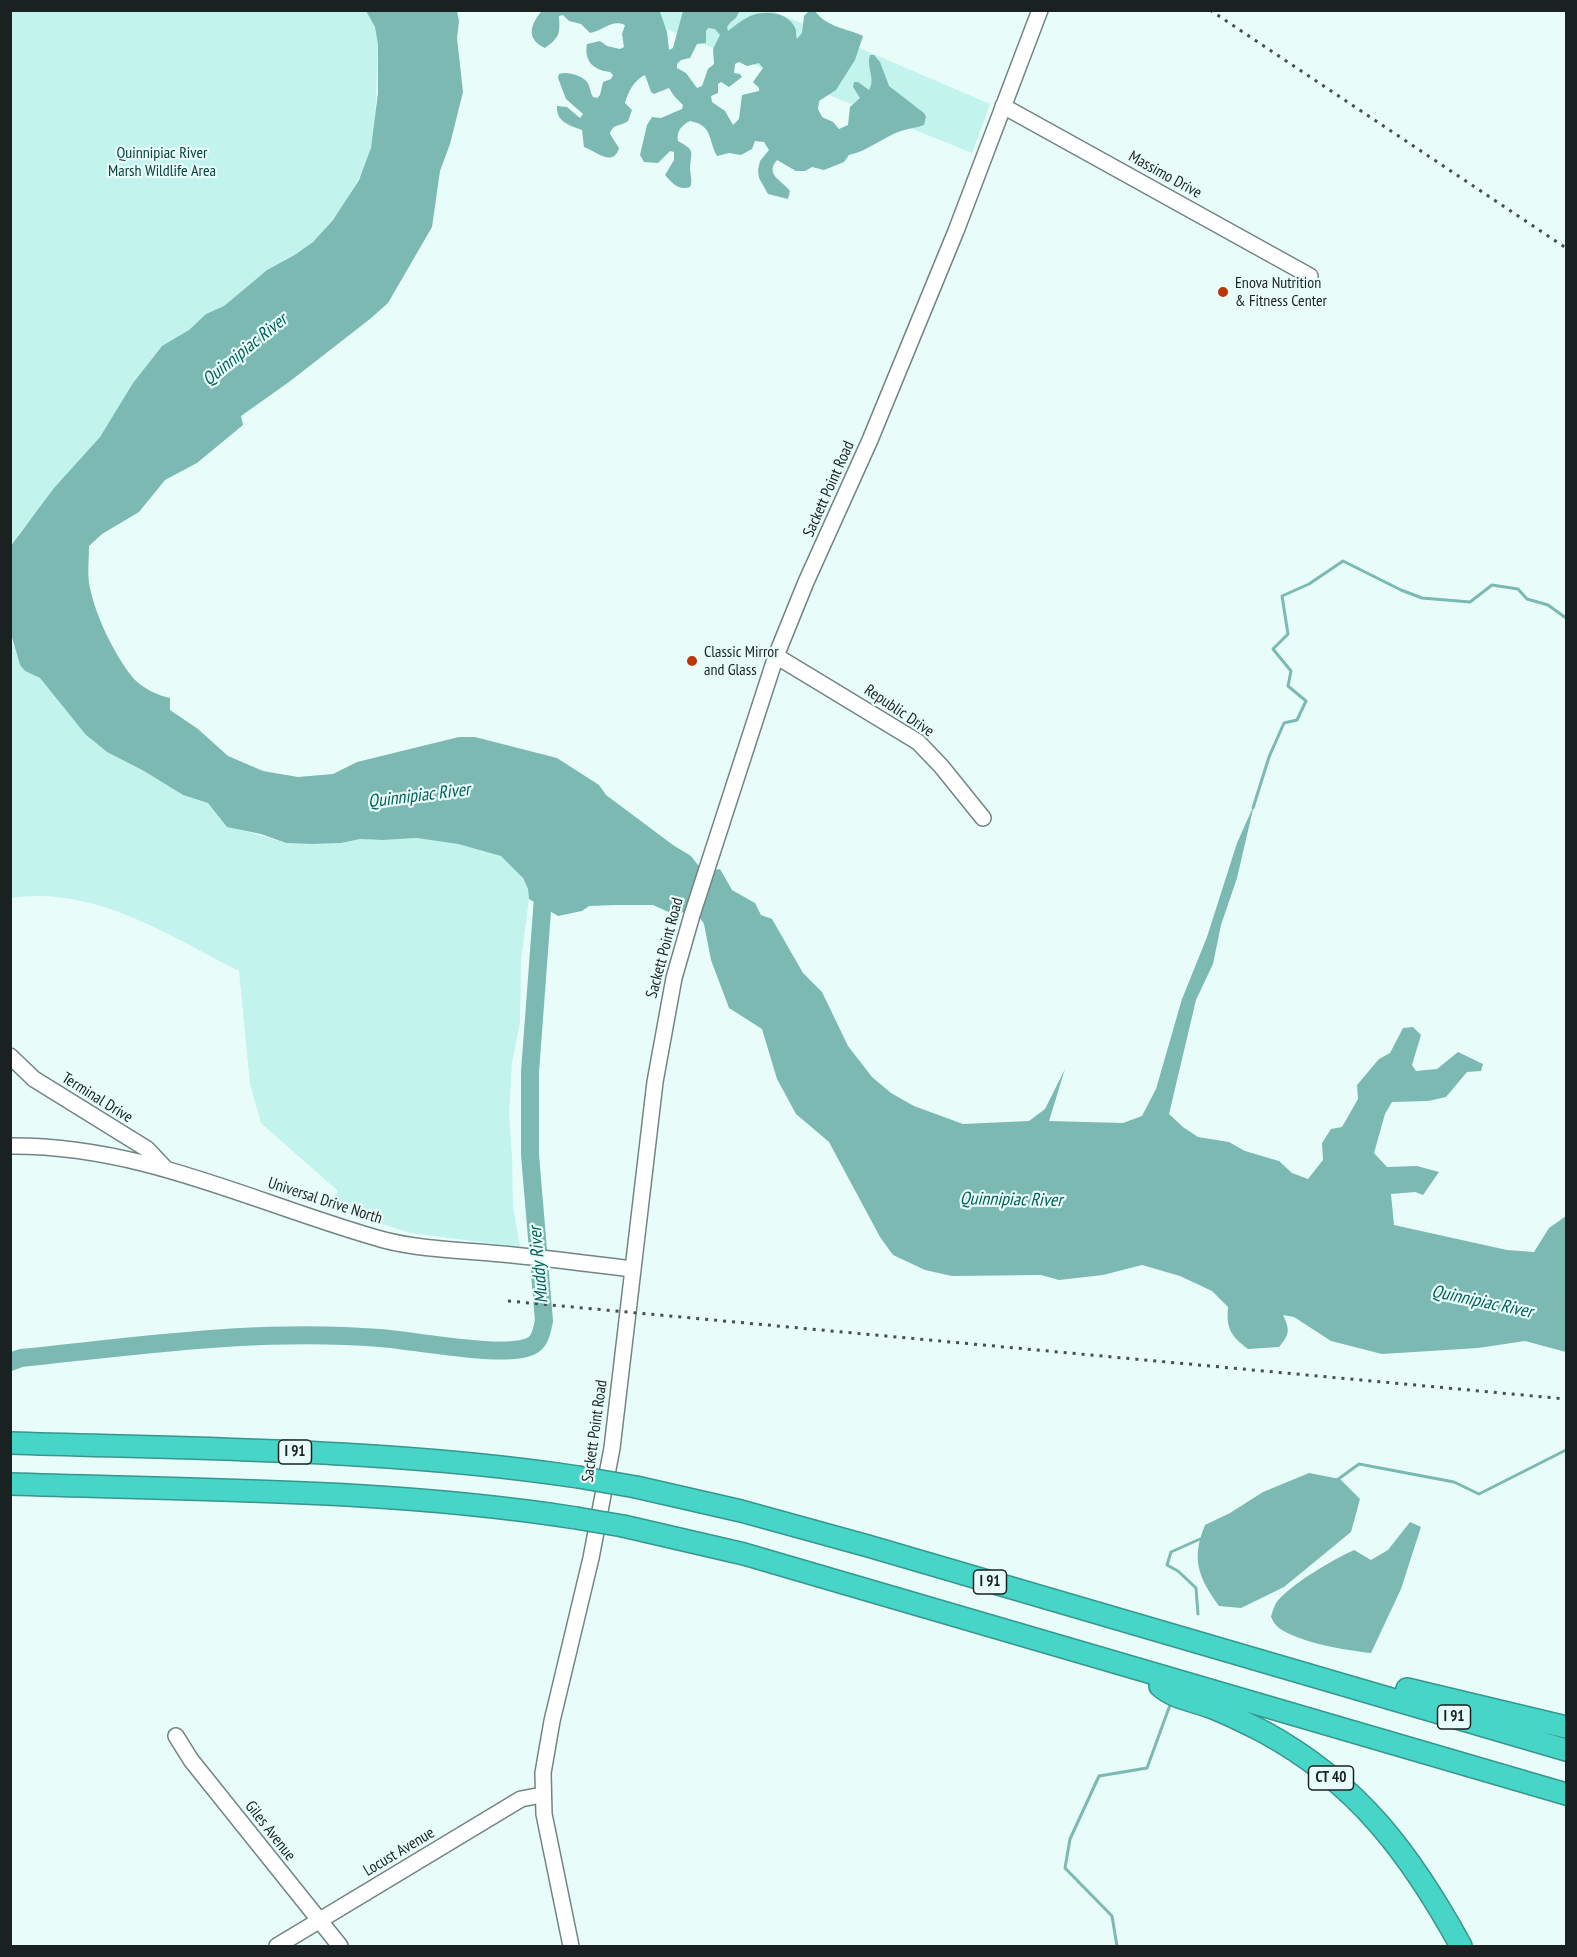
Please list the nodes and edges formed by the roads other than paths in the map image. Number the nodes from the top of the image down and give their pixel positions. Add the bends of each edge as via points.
1 (1040, 10) edge
2 (1003, 106) junction
3 (1310, 276) dead end
4 (776, 656) junction
5 (983, 818) dead end
6 (10, 1056) edge
7 (10, 1146) edge
8 (166, 1169) junction
9 (633, 1269) junction
10 (10, 1443) edge
11 (10, 1484) edge
12 (1148, 1672) junction
13 (1341, 1684) junction
14 (1566, 1727) edge
15 (176, 1736) dead end
16 (1566, 1750) edge
17 (1566, 1794) edge
18 (542, 1795) junction
19 (319, 1921) junction
20 (277, 1947) edge
21 (340, 1947) edge
22 (571, 1947) edge
23 (1461, 1947) edge

1 - 2 street, Sackett Point Road
2 - 3 street, Massimo Drive
2 - 4 street, Sackett Point Road via 870,440
4 - 5 street, Republic Drive via 918,742
4 - 9 street, Sackett Point Road via 672,987 659,1055
6 - 8 street, Terminal Drive via 34,1079 147,1149
7 - 8 street, Universal Drive North via 103,1153
8 - 9 street, Universal Drive North via 386,1240 431,1249
9 - 18 street, Sackett Point Road via 612,1448 591,1558 547,1745
10 - 13 highway, I 91, bridge via 413,1457 498,1465 636,1487 801,1528
11 - 12 highway, bridge via 413,1499 576,1518 744,1554
12 - 17 highway
12 - 23 highway, CT 40 via 1168,1692 1224,1713 1277,1740 1345,1790 1407,1857
13 - 14 highway via 1388,1684
13 - 16 highway, I 91
15 - 19 street, Giles Avenue
18 - 19 street, Locust Avenue via 521,1799
18 - 22 street, Sackett Point Road
19 - 20 street, Locust Avenue
19 - 21 street, Giles Avenue

